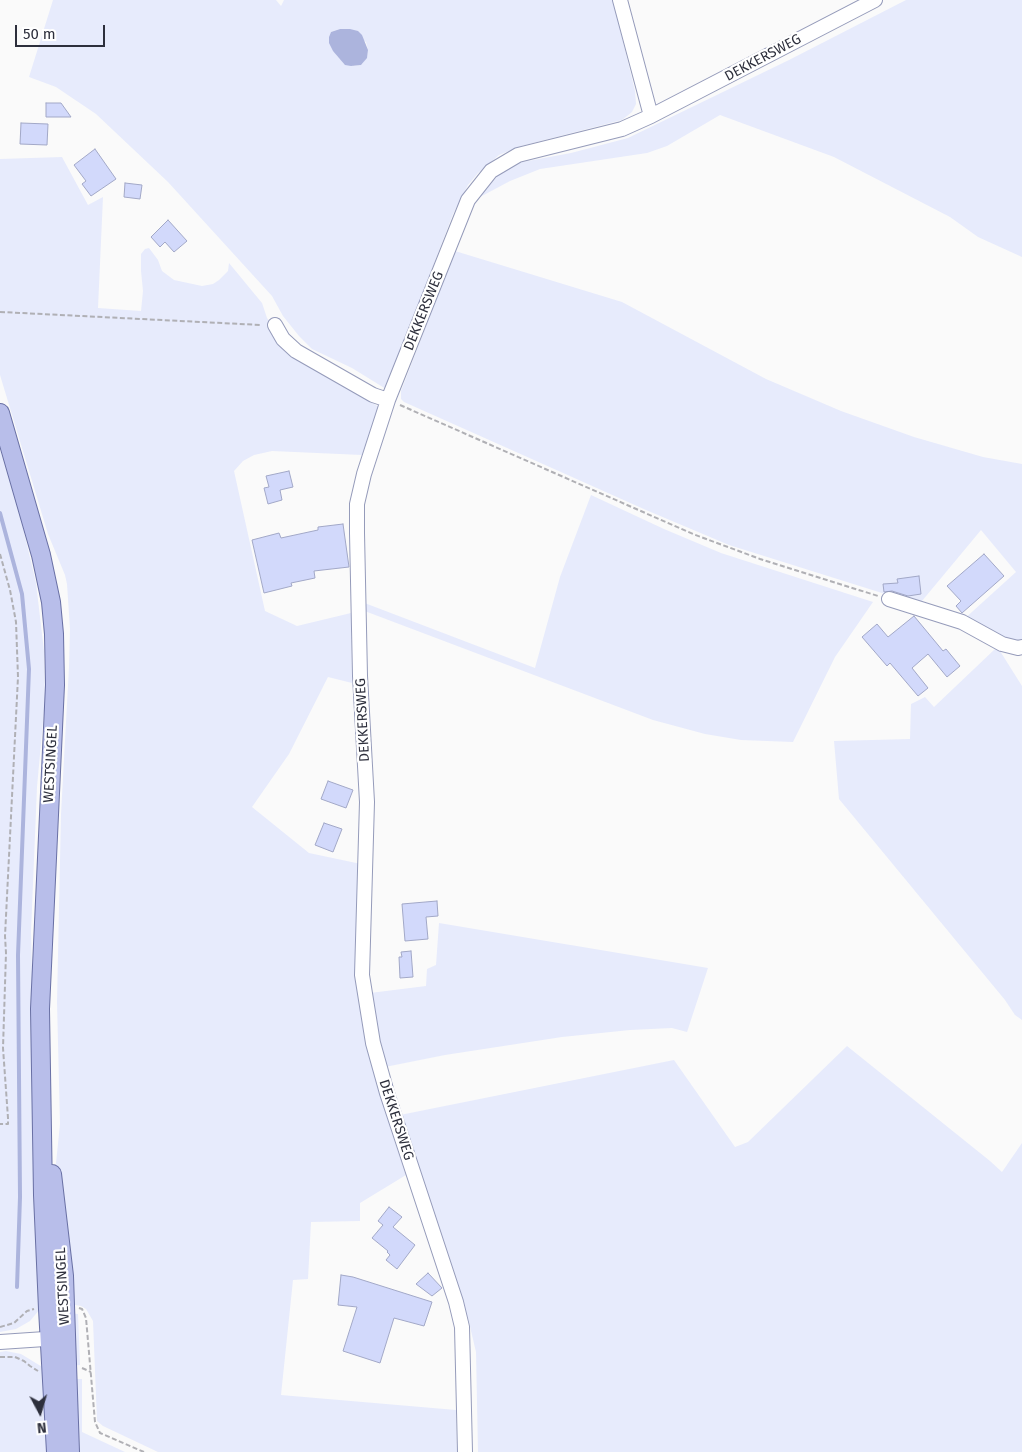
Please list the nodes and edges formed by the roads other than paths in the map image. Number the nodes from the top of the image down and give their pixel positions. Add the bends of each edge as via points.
1 (620, 0) edge
2 (875, 0) edge
3 (651, 116) junction
4 (275, 326) road end
5 (388, 400) junction
6 (0, 413) edge
7 (889, 599) road end
8 (1022, 647) edge
9 (57, 1339) junction
10 (0, 1342) edge
11 (56, 1452) edge
12 (70, 1452) edge
13 (465, 1452) edge

1 - 3 street
2 - 3 street, DEKKERSWEG
3 - 5 street, DEKKERSWEG via 622,129 518,155 491,171 468,200
4 - 5 street via 296,351 373,395
5 - 13 street, DEKKERSWEG via 357,504 360,676 367,802 362,975 375,1051 462,1327
6 - 9 main road, WESTSINGEL via 41,555 54,634 55,685 40,1009 43,1195
7 - 8 street via 962,622 1002,644
9 - 10 street
9 - 11 main road, WESTSINGEL
9 - 12 main road, WESTSINGEL

